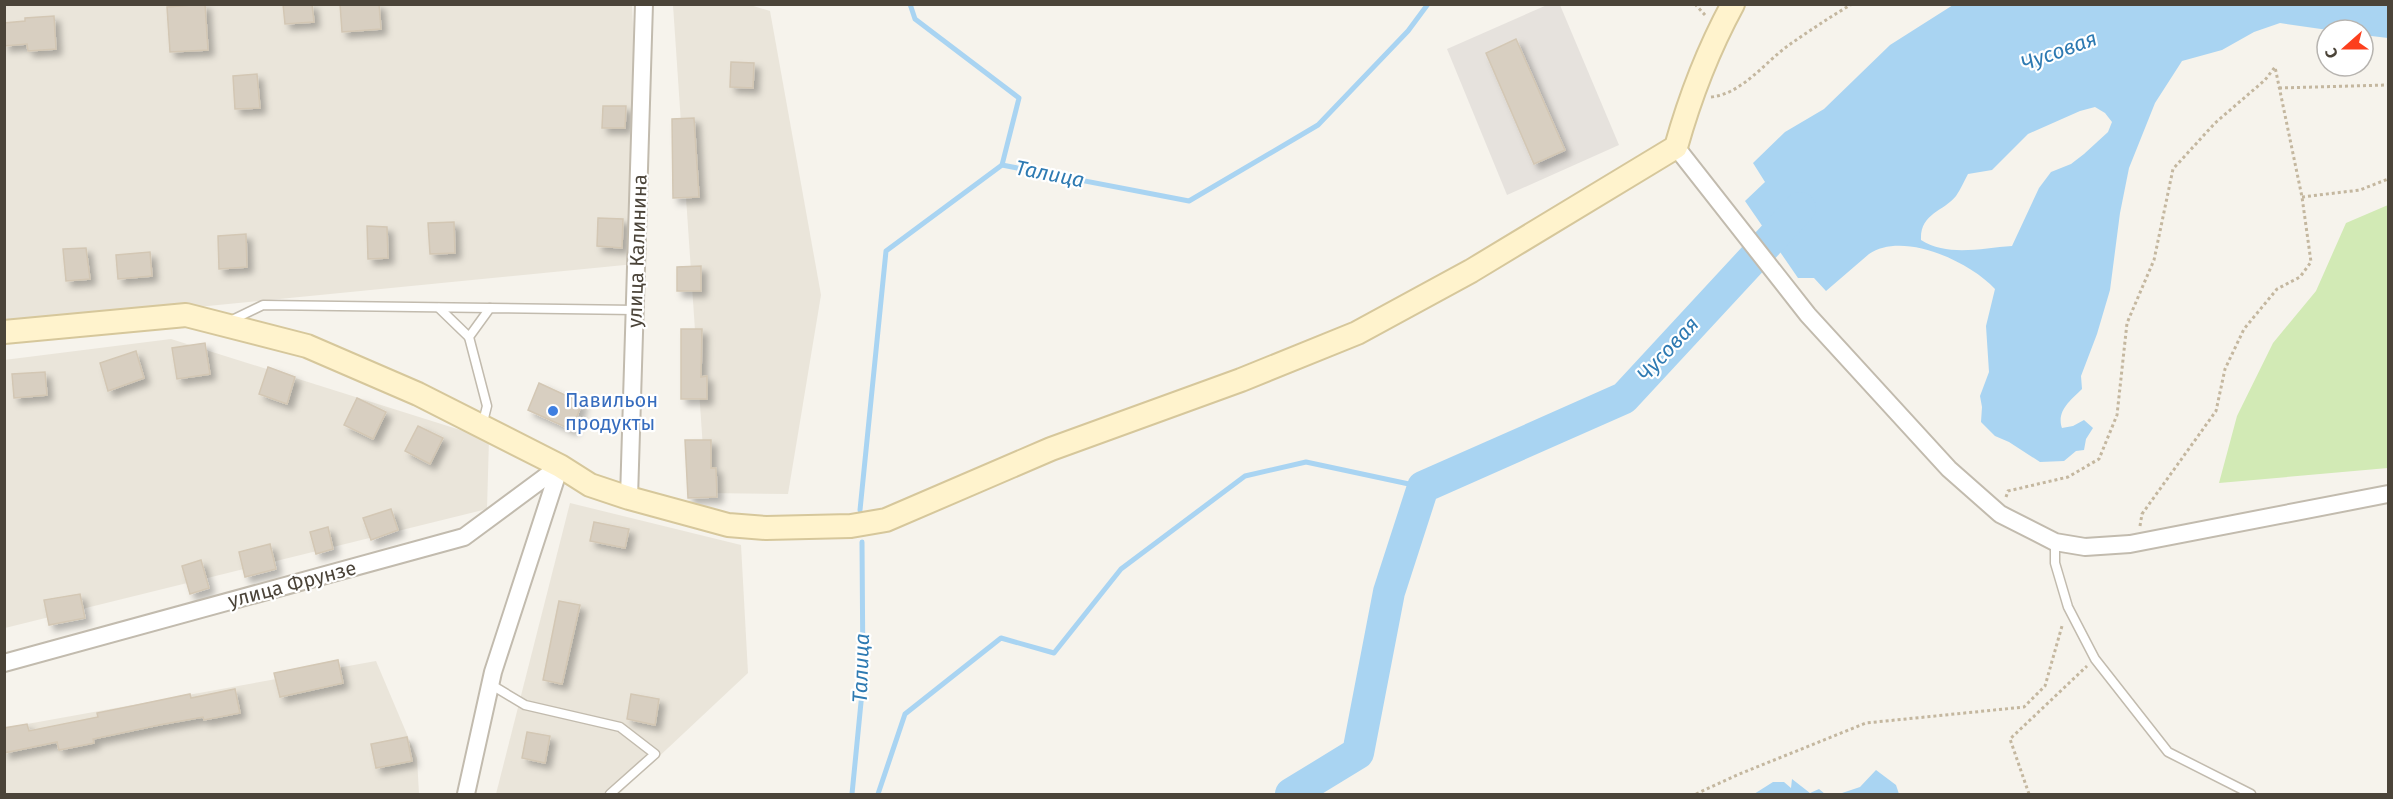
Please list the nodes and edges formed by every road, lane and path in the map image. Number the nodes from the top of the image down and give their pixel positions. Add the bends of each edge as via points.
1 (645, 4) edge
2 (1733, 4) edge
3 (1852, 4) edge
4 (2388, 85) edge
5 (2279, 88) junction
6 (1690, 99) junction
7 (1676, 147) junction
8 (2388, 179) edge
9 (2302, 197) junction
10 (439, 308) junction
11 (490, 308) junction
12 (635, 310) junction
13 (223, 325) junction
14 (4, 332) edge
15 (469, 337) junction
16 (482, 426) junction
17 (560, 466) junction
18 (2388, 494) edge
19 (629, 498) junction
20 (2000, 514) junction
21 (2055, 542) junction
22 (2139, 543) junction
23 (2067, 607) junction
24 (2095, 659) junction
25 (4, 663) edge
26 (490, 684) junction
27 (466, 795) edge
28 (610, 795) edge
29 (1696, 795) edge
30 (2029, 795) edge
31 (2251, 795) edge

1 - 12 street, улица Калинина
2 - 6 street
3 - 6 path via 1788,46 1739,86 1718,96
4 - 5 path
5 - 9 path
5 - 20 path via 2275,67 2173,169 2154,260 2127,323 2117,416 2099,459 2068,477 2008,491
6 - 7 street
7 - 19 street via 1471,271 1357,333 1051,449 886,520 851,526 728,525
7 - 20 street via 1808,315 1949,470
8 - 9 path via 2360,190
9 - 22 path via 2311,262 2300,277 2277,289 2244,329 2225,369 2216,411 2142,513
10 - 11 lane
10 - 13 lane via 263,305
10 - 15 lane
11 - 12 lane
11 - 15 lane
12 - 19 street, улица Калинина
13 - 14 street via 186,315
13 - 16 street via 307,346
15 - 16 lane via 487,406
16 - 17 street
17 - 19 street via 590,485
17 - 25 street, улица Фрунзе via 464,537
17 - 26 street
18 - 22 street
20 - 21 street
21 - 22 street via 2085,547
21 - 23 lane via 2055,563
23 - 24 lane
23 - 29 path via 2045,686 2024,707 1866,723
24 - 30 path via 2010,739
24 - 31 lane via 2168,752
26 - 27 street
26 - 28 lane via 525,705 620,727 655,754

